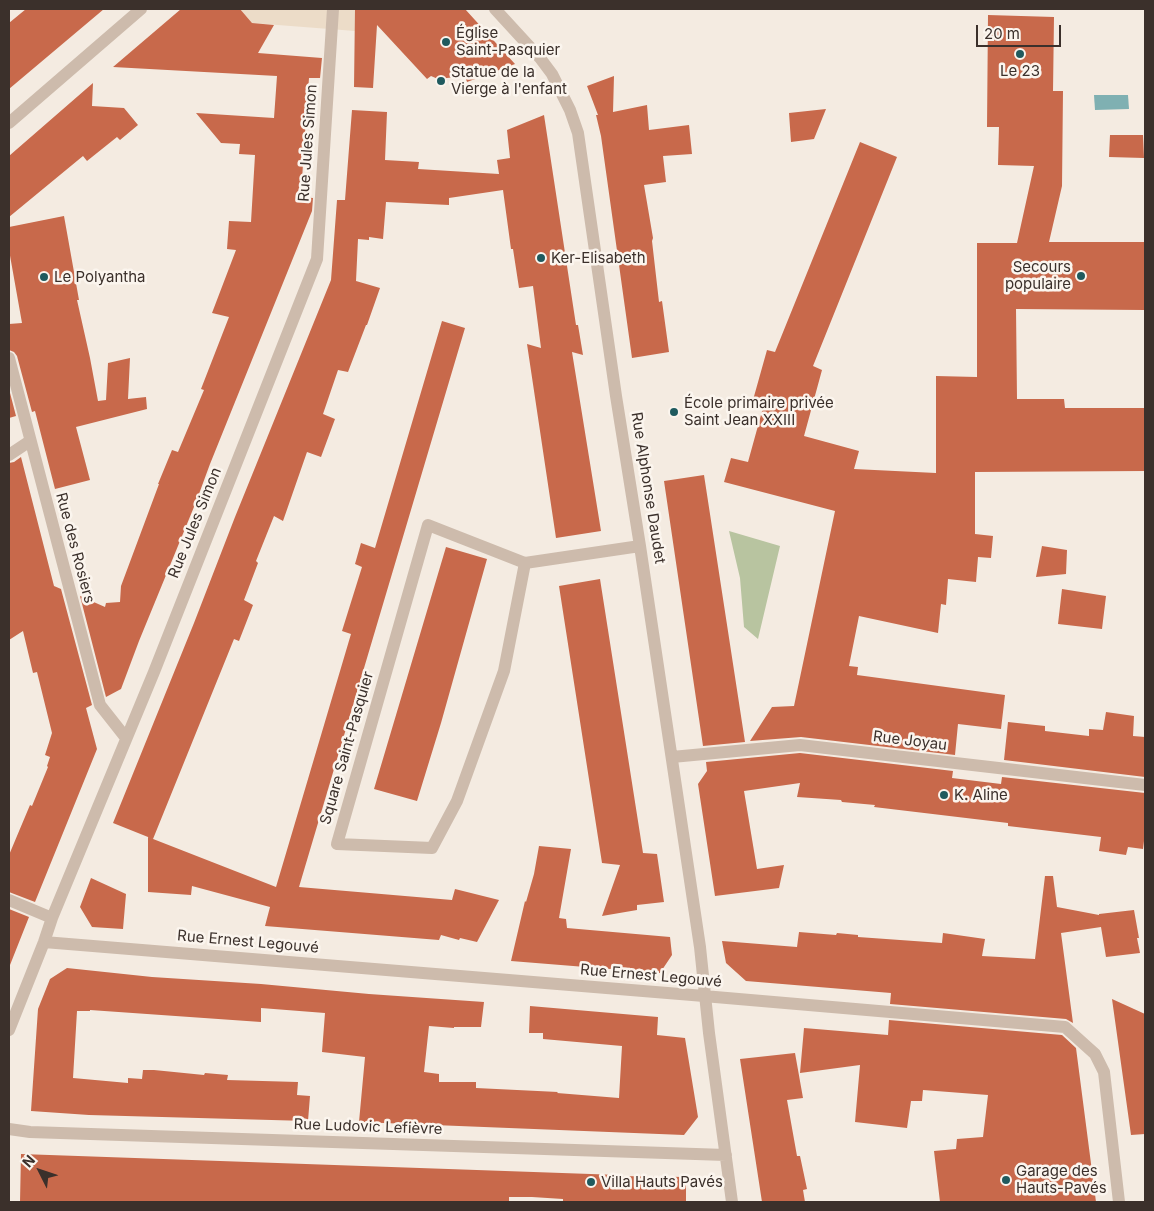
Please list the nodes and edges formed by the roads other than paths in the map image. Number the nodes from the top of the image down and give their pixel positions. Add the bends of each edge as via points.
1 (141, 9) edge
2 (333, 9) edge
3 (495, 9) edge
4 (9, 123) edge
5 (9, 358) edge
6 (30, 440) junction
7 (9, 455) edge
8 (640, 546) junction
9 (525, 563) junction
10 (126, 738) junction
11 (672, 757) junction
12 (1145, 786) edge
13 (9, 900) edge
14 (52, 918) junction
15 (44, 942) junction
16 (706, 997) junction
17 (9, 1030) edge
18 (9, 1129) edge
19 (726, 1155) junction
20 (732, 1202) edge
21 (1119, 1202) edge

1 - 4 street
2 - 10 street, Rue Jules Simon via 317,259
3 - 8 street, Rue Alphonse Daudet via 552,74 578,133
5 - 6 street, Rue des Rosiers
6 - 7 street
6 - 10 street, Rue des Rosiers via 100,705
8 - 9 street, Square Saint-Pasquier
8 - 11 street, Rue Alphonse Daudet
9 - 9 street, Square Saint-Pasquier via 504,671 457,801 432,848 337,844 428,525
10 - 14 street, Rue Jules Simon
11 - 12 street, Rue Joyau via 800,745
11 - 16 street, Rue Alphonse Daudet
13 - 14 street
14 - 15 street, Rue Jules Simon
15 - 16 street, Rue Ernest Legouvé
15 - 17 street, Rue Jules Simon
16 - 19 street, Rue Alphonse Daudet
16 - 21 street, Rue Ernest Legouvé via 1065,1027 1095,1054 1104,1072
18 - 19 street, Rue Ludovic Lefièvre
19 - 20 street, Rue Alphonse Daudet

